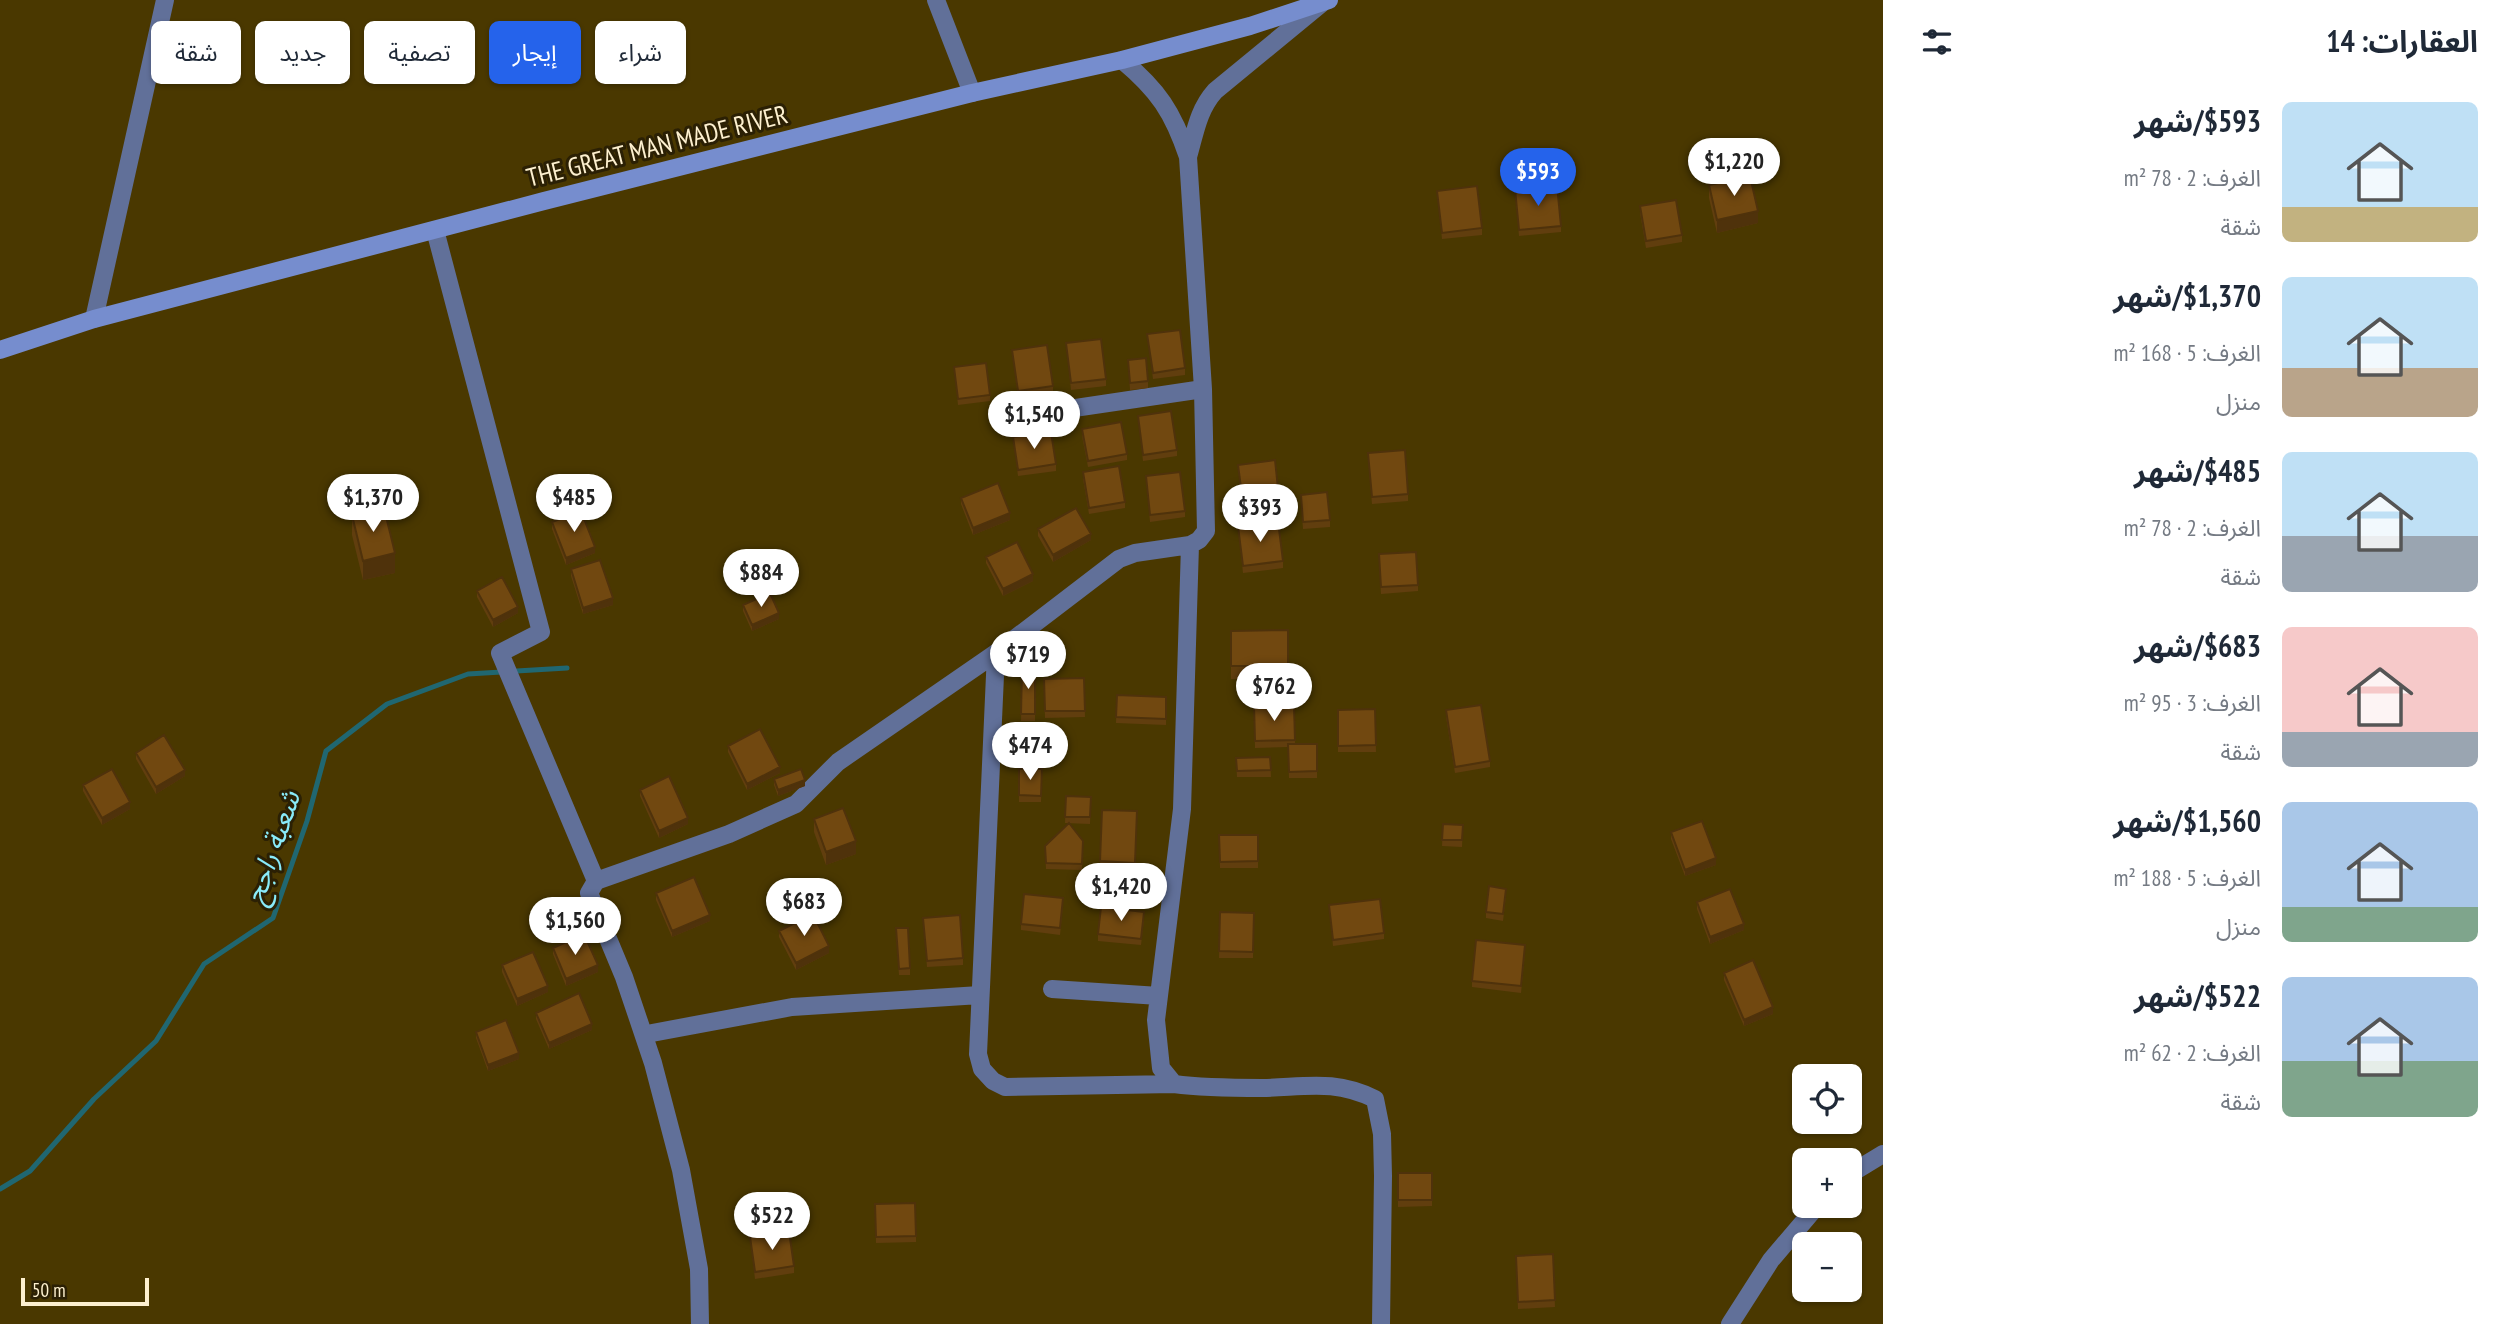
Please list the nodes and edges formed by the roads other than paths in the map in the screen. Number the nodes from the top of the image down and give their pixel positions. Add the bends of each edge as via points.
1 (164, 0) edge
2 (936, 0) edge
3 (1326, 1) edge
4 (1122, 60) junction
5 (972, 93) junction
6 (1188, 157) junction
7 (435, 230) junction
8 (94, 319) junction
9 (0, 350) edge
10 (1203, 389) junction
11 (1001, 419) dead end
12 (1190, 545) junction
13 (996, 653) junction
14 (596, 881) junction
15 (1052, 989) dead end
16 (980, 995) junction
17 (1159, 996) junction
18 (652, 1033) dead end
19 (1174, 1084) junction
20 (1883, 1154) edge
21 (1862, 1167) edge
22 (1806, 1218) edge
23 (700, 1324) edge
24 (1381, 1324) edge
25 (1730, 1324) edge

1 - 8 street
2 - 5 street
3 - 4 main road, THE GREAT MAN MADE RIVER
3 - 6 street via 1209,97
4 - 5 main road, THE GREAT MAN MADE RIVER
4 - 6 street via 1148,81 1163,102 1178,126
5 - 7 main road, THE GREAT MAN MADE RIVER
6 - 10 street
7 - 8 main road, THE GREAT MAN MADE RIVER
7 - 14 street via 541,632 500,653
8 - 9 main road, THE GREAT MAN MADE RIVER
10 - 11 street
10 - 12 street via 1206,531
12 - 13 street via 1119,559
12 - 17 street via 1182,809
13 - 14 street via 838,762 796,804 729,834
13 - 16 street
14 - 23 street via 589,893 653,1063 681,1170 699,1269
15 - 17 street
16 - 18 street via 792,1007
16 - 19 street via 978,1054 982,1069 1005,1087
17 - 19 street via 1156,1020 1161,1068
19 - 24 street via 1222,1088 1316,1085 1353,1088 1375,1099 1384,1176
20 - 21 street
22 - 25 street via 1771,1260

